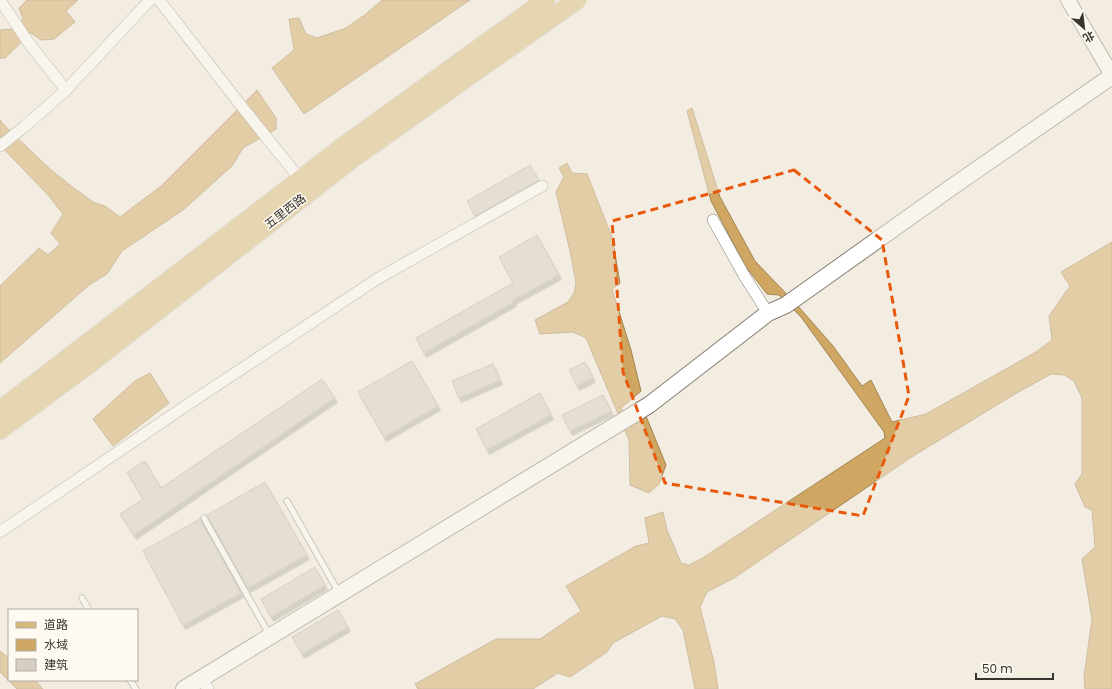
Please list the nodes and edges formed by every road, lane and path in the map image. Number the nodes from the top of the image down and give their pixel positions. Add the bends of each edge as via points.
1 (0, 0) edge
2 (150, 0) edge
3 (159, 0) edge
4 (546, 0) edge
5 (577, 0) edge
6 (1068, 0) edge
7 (1112, 75) edge
8 (66, 90) junction
9 (0, 146) edge
10 (300, 179) junction
11 (542, 186) dead end
12 (714, 220) dead end
13 (768, 313) junction
14 (0, 410) edge
15 (0, 430) edge
16 (287, 501) dead end
17 (204, 518) dead end
18 (0, 532) edge
19 (339, 594) junction
20 (82, 598) dead end
21 (88, 609) edge
22 (270, 636) junction
23 (204, 684) edge
24 (184, 689) edge

1 - 8 street via 28,42
2 - 8 street
3 - 10 street
4 - 10 main road, 五里西路
5 - 15 main road, 五里西路 via 352,159 92,362
6 - 7 street
7 - 13 main road via 786,305
8 - 9 street
10 - 14 main road, 五里西路
11 - 18 street via 371,283
12 - 13 street
13 - 19 main road via 650,405
16 - 19 lane
17 - 22 lane
19 - 22 main road
20 - 21 lane
22 - 23 main road
23 - 24 main road

